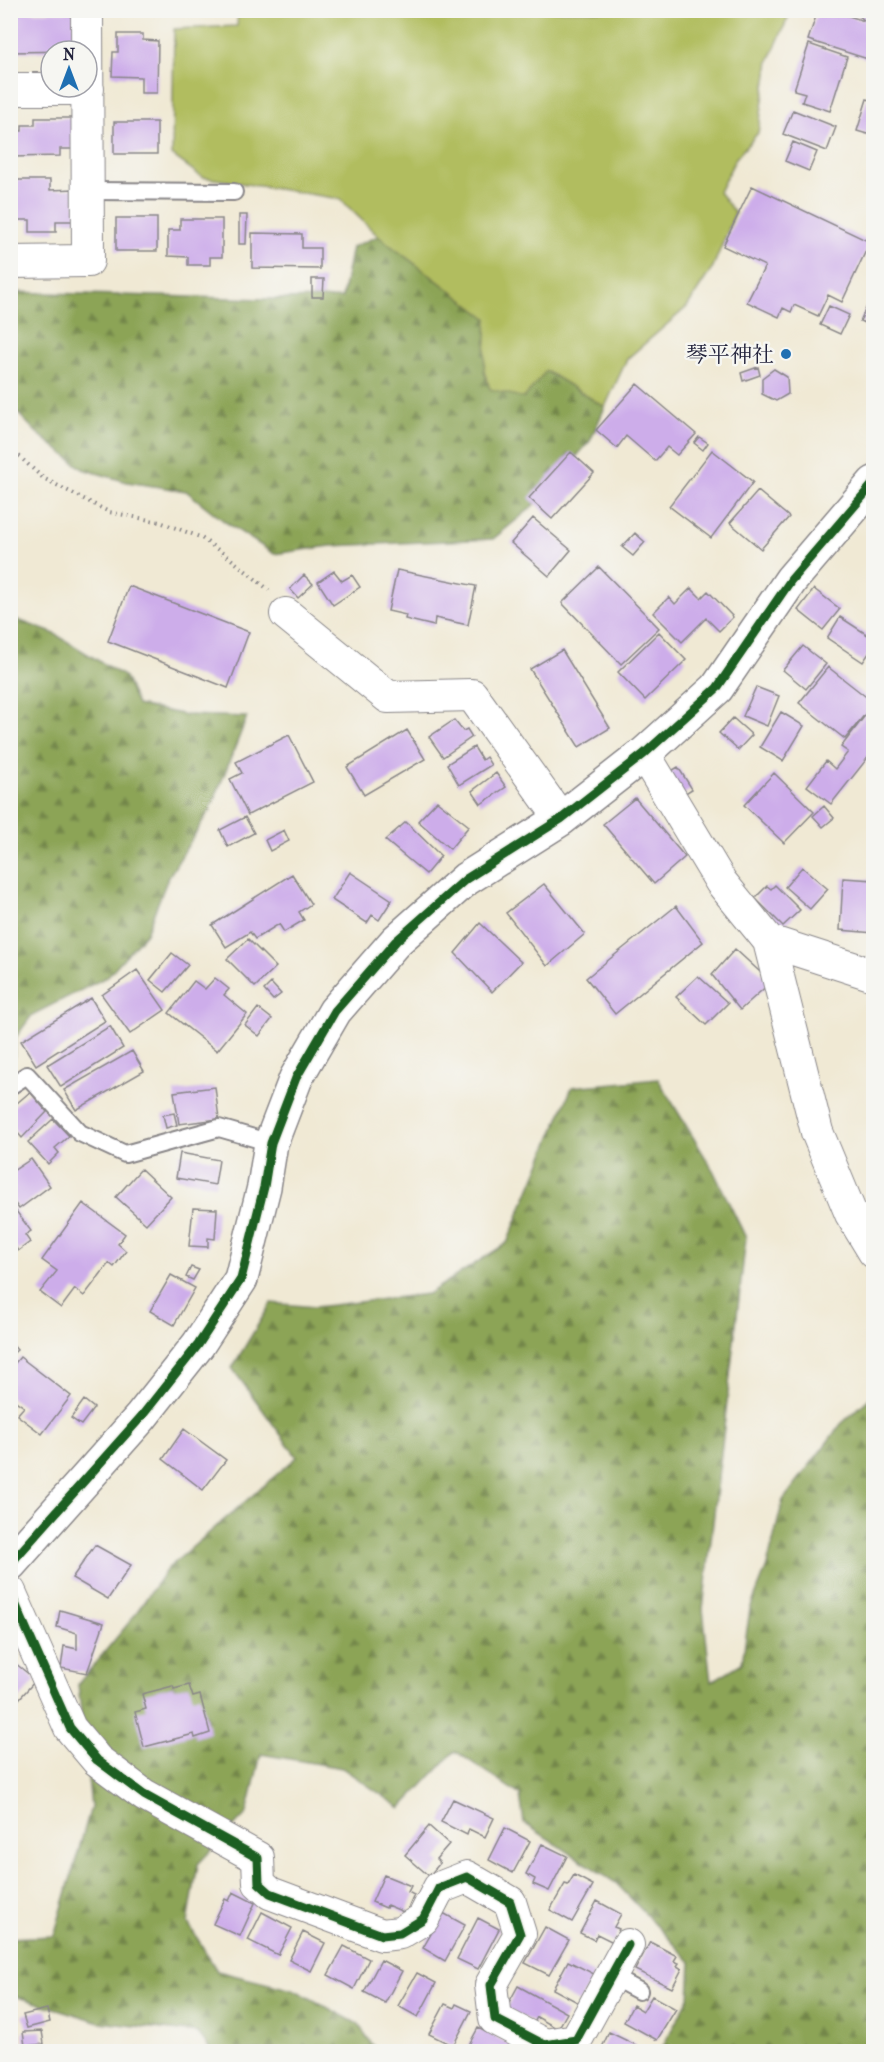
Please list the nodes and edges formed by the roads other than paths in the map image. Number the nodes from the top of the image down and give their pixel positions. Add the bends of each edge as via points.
1 (87, 10) edge
2 (87, 39) edge
3 (10, 89) edge
4 (39, 89) edge
5 (88, 99) edge
6 (88, 191) junction
7 (234, 192) dead end
8 (10, 262) edge
9 (873, 483) edge
10 (286, 614) road end
11 (644, 754) junction
12 (561, 819) junction
13 (769, 940) junction
14 (871, 977) edge
15 (10, 1086) edge
16 (272, 1143) junction
17 (873, 1252) edge
18 (10, 1564) edge
19 (10, 1592) edge
20 (628, 1945) dead end
21 (611, 1976) junction
22 (639, 1990) dead end

1 - 2 street
3 - 4 street
5 - 6 street
6 - 7 lane
6 - 8 street via 88,261
9 - 11 street via 791,580 717,687
10 - 12 street via 388,697 471,695
11 - 12 street
11 - 13 street via 720,882
12 - 16 street via 466,879 396,940 334,1011 296,1078
13 - 14 street
13 - 17 street via 817,1131 851,1214
15 - 16 lane via 27,1075 80,1133 125,1154 219,1128
16 - 18 street via 241,1279 198,1345 141,1417
19 - 21 street via 70,1728 97,1760 144,1796 258,1858 260,1883 270,1893 382,1935 400,1933 423,1919 439,1888 467,1877 510,1902 520,1934 491,1985 495,2019 545,2045 576,2040
20 - 21 street
21 - 22 lane

